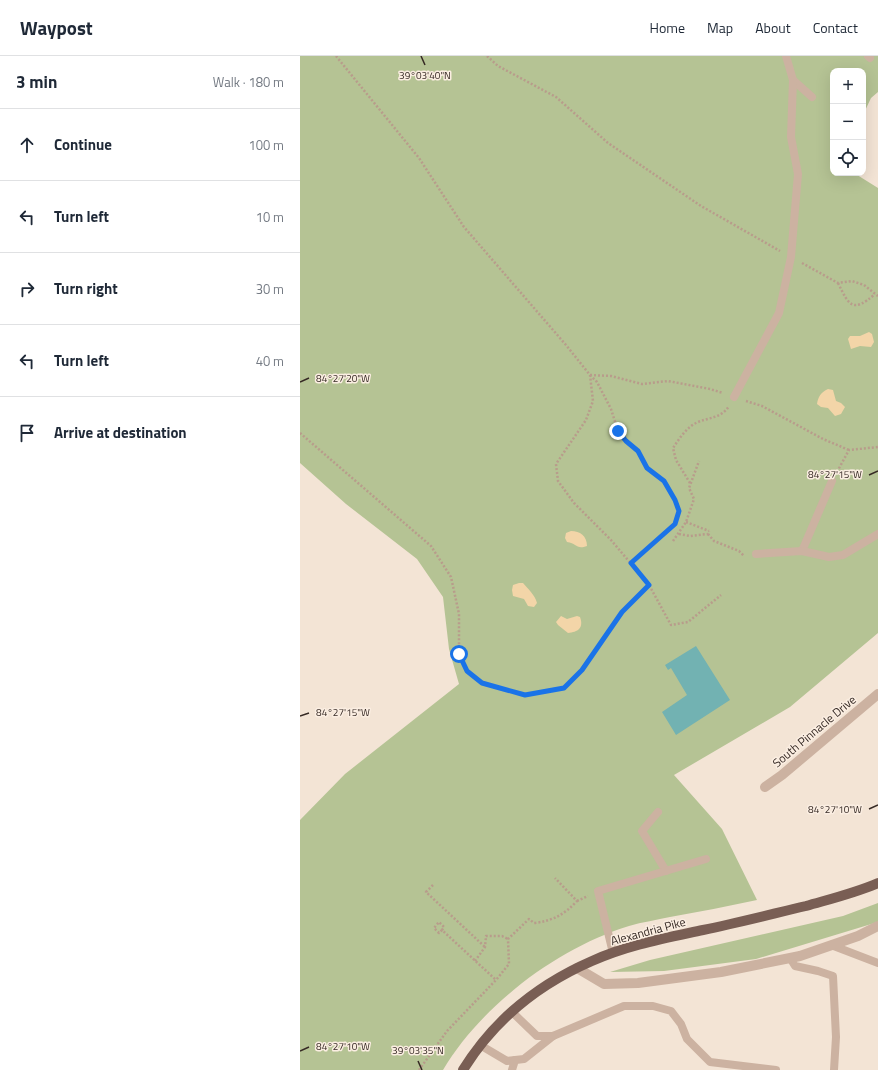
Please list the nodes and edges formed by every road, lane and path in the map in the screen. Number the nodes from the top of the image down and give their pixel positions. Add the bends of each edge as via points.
1 (337, 56) edge
2 (487, 56) edge
3 (786, 56) edge
4 (793, 80) junction
5 (812, 98) dead end
6 (791, 257) junction
7 (838, 283) junction
8 (876, 295) edge
9 (590, 375) junction
10 (734, 397) joint
11 (300, 433) edge
12 (878, 447) edge
13 (699, 461) dead end
14 (832, 481) joint
15 (690, 483) junction
16 (686, 522) junction
17 (678, 534) junction
18 (708, 534) junction
19 (878, 534) edge
20 (672, 541) dead end
21 (802, 550) junction
22 (756, 554) dead end
23 (749, 560) dead end
24 (631, 563) junction
25 (649, 585) junction
26 (721, 596) dead end
27 (878, 694) edge
28 (765, 787) dead end
29 (658, 812) dead end
30 (706, 859) dead end
31 (666, 871) junction
32 (555, 878) dead end
33 (878, 883) edge
34 (433, 885) dead end
35 (878, 926) edge
36 (442, 930) dead end
37 (508, 939) junction
38 (831, 945) junction
39 (485, 947) junction
40 (613, 953) junction
41 (790, 958) junction
42 (475, 961) junction
43 (878, 963) edge
44 (577, 968) junction
45 (496, 980) junction
46 (512, 1012) junction
47 (553, 1036) junction
48 (480, 1045) junction
49 (515, 1060) junction
50 (419, 1070) edge
51 (463, 1070) edge
52 (512, 1070) edge
53 (776, 1070) edge
54 (834, 1070) edge

1 - 9 path via 419,158 464,227
2 - 6 path via 498,66 556,97 608,143 701,206
3 - 4 lane
4 - 5 lane
4 - 6 lane via 791,137 798,174
6 - 7 path
6 - 10 lane via 779,313
7 - 8 path via 852,281 864,284
7 - 8 path via 848,302 854,305 864,304
9 - 24 path via 593,401 586,420 556,464 558,481 574,503
9 - 24 path via 597,382 611,409 618,431 638,451 647,468 664,481 679,511 675,524
10 - 15 path via 726,411 714,418 696,423 683,434 673,448 676,460
11 - 25 path via 432,546 451,577 459,614 459,654 467,671 482,683 525,695 564,688 582,670 622,612
12 - 14 path via 849,450
13 - 15 path
14 - 21 lane
15 - 16 path via 689,488 694,499
16 - 17 path
16 - 18 path via 709,531
17 - 18 path
17 - 20 path
18 - 23 path via 714,541 739,552
19 - 21 lane via 843,555 829,557
21 - 22 lane
24 - 25 path
25 - 26 path via 671,625 688,622
27 - 28 street, South Pinnacle Drive
29 - 31 lane via 642,831
30 - 31 lane
31 - 40 lane via 598,891
32 - 37 path via 577,901 568,912 546,922 534,923 529,919
33 - 40 main road, Alexandria Pike via 863,890 806,906 652,941
34 - 39 path via 426,892
35 - 38 street
36 - 42 path
37 - 39 path via 502,936 486,936
37 - 45 path via 509,964
38 - 41 street
38 - 43 lane
39 - 42 path
40 - 44 main road, Alexandria Pike
41 - 44 street via 721,972 638,983 604,984
41 - 54 lane via 795,966 833,976 836,1037
42 - 45 path
44 - 46 main road, Alexandria Pike via 552,981
45 - 50 path via 447,1031
46 - 47 lane via 537,1036
46 - 48 main road, Alexandria Pike
47 - 49 lane via 524,1059
47 - 53 lane via 624,1006 653,1006 672,1011 687,1039 710,1062
48 - 49 lane via 507,1062
48 - 51 main road, Alexandria Pike
49 - 52 lane

